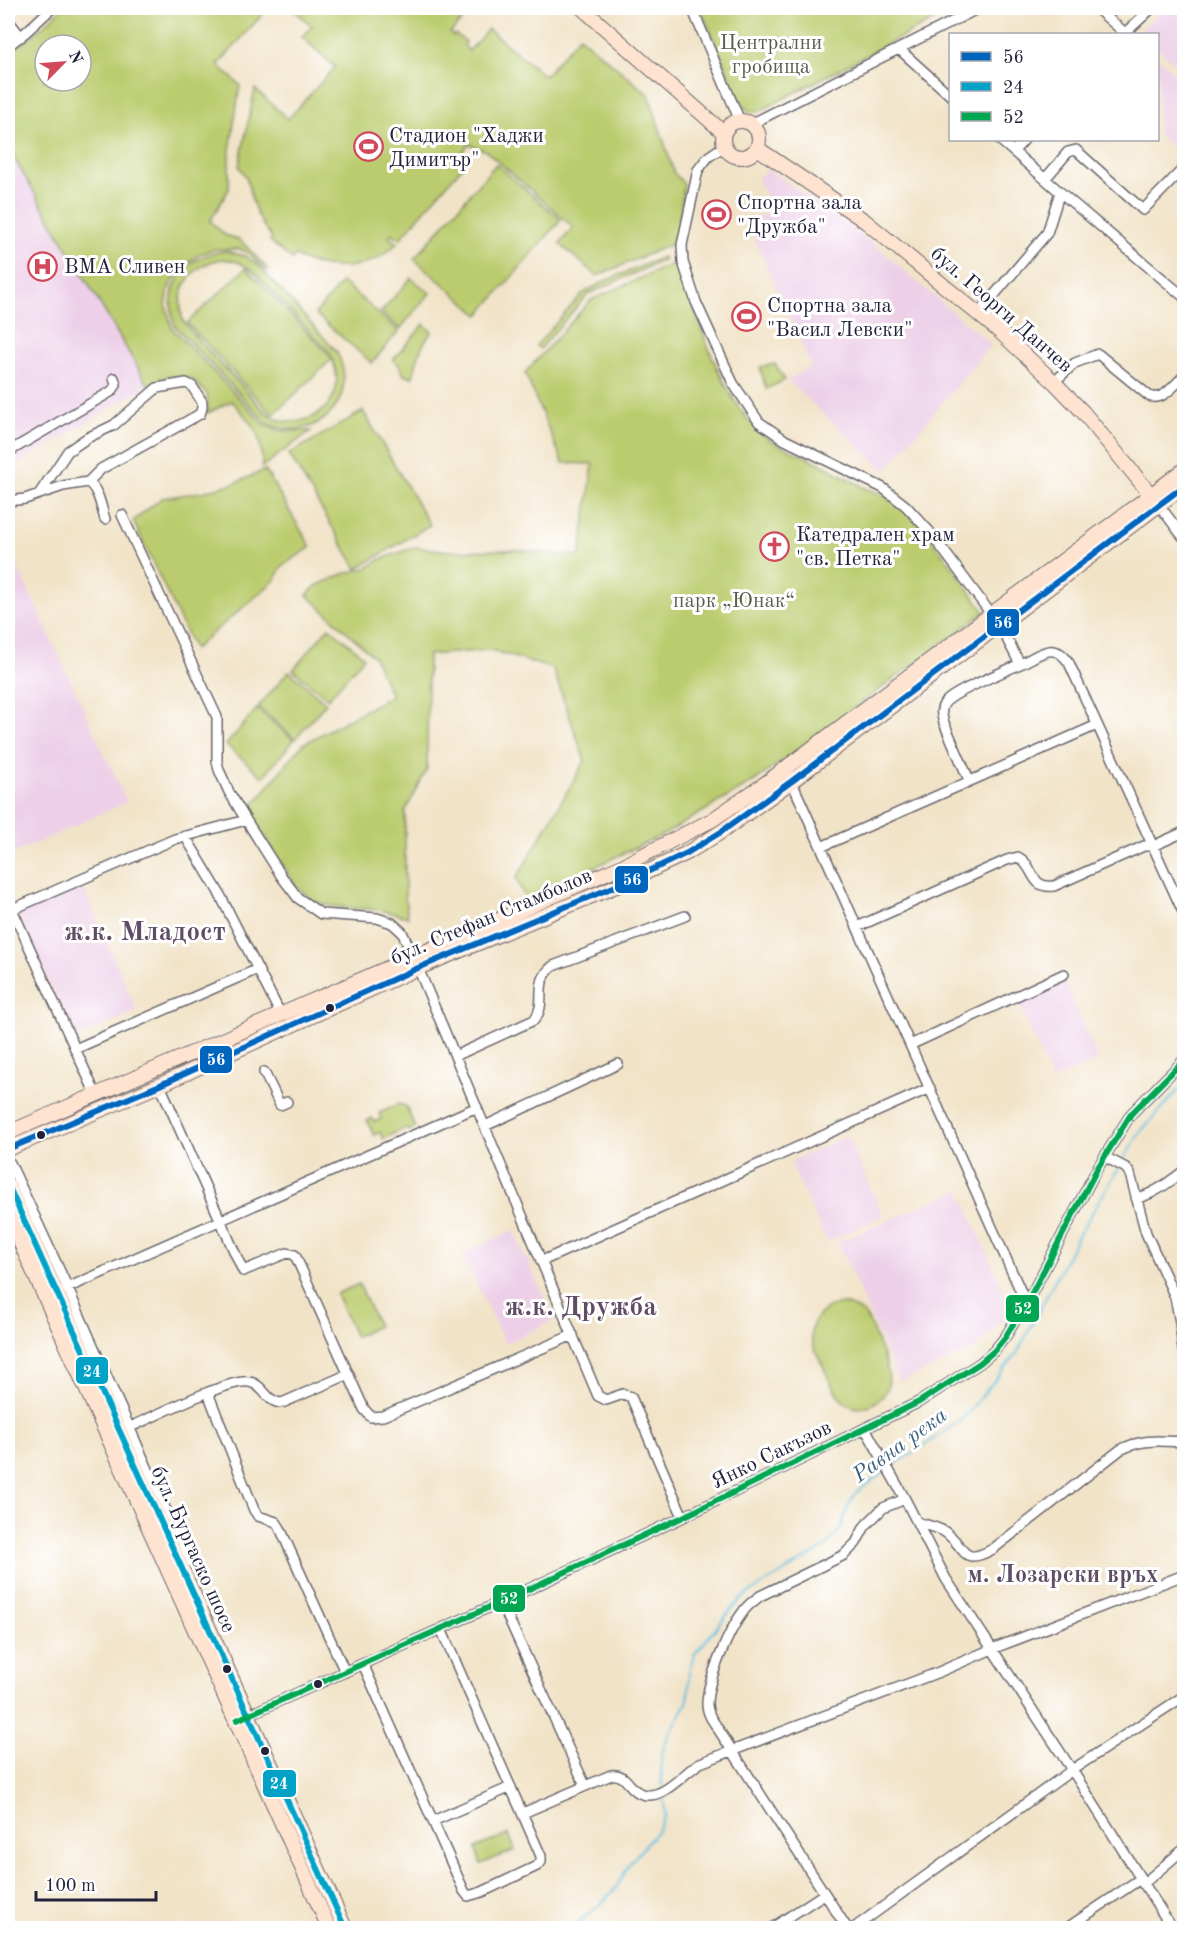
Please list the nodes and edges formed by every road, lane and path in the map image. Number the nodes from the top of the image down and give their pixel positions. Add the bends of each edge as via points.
1 (52, 8) edge
2 (582, 8) edge
3 (692, 8) edge
4 (979, 8) edge
5 (1096, 8) edge
6 (1152, 8) edge
7 (8, 20) edge
8 (1123, 33) edge
9 (1125, 33) edge
10 (21, 37) junction
11 (8, 46) edge
12 (899, 49) junction
13 (949, 93) edge
14 (746, 122) junction
15 (724, 139) junction
16 (1001, 141) edge
17 (1023, 141) edge
18 (757, 148) junction
19 (1014, 151) junction
20 (1185, 168) edge
21 (1045, 179) junction
22 (1060, 192) junction
23 (1185, 297) edge
24 (978, 314) junction
25 (1185, 376) edge
26 (114, 378) dead end
27 (1054, 382) junction
28 (8, 452) edge
29 (1185, 470) edge
30 (88, 482) junction
31 (1185, 486) edge
32 (39, 494) junction
33 (1155, 500) junction
34 (8, 501) edge
35 (122, 515) dead end
36 (105, 519) dead end
37 (1185, 538) edge
38 (991, 614) junction
39 (1000, 626) junction
40 (1020, 664) junction
41 (1097, 725) junction
42 (789, 775) junction
43 (969, 780) junction
44 (246, 820) junction
45 (1185, 831) edge
46 (185, 836) junction
47 (1152, 846) junction
48 (821, 847) junction
49 (10, 910) edge
50 (1185, 914) edge
51 (685, 916) dead end
52 (857, 927) junction
53 (416, 962) junction
54 (258, 969) junction
55 (1064, 975) dead end
56 (281, 1015) junction
57 (910, 1045) junction
58 (75, 1049) junction
59 (455, 1056) junction
60 (1185, 1060) edge
61 (618, 1064) dead end
62 (264, 1072) dead end
63 (160, 1085) junction
64 (930, 1088) junction
65 (96, 1095) junction
66 (287, 1102) dead end
67 (477, 1107) junction
68 (485, 1126) junction
69 (8, 1133) edge
70 (9, 1156) edge
71 (1109, 1159) junction
72 (1185, 1171) edge
73 (8, 1185) edge
74 (1136, 1198) junction
75 (8, 1215) edge
76 (221, 1219) junction
77 (542, 1261) junction
78 (62, 1290) junction
79 (1026, 1303) junction
80 (573, 1335) junction
81 (1184, 1353) edge
82 (349, 1374) junction
83 (208, 1393) junction
84 (865, 1428) junction
85 (124, 1430) junction
86 (1185, 1442) edge
87 (905, 1498) junction
88 (683, 1517) junction
89 (917, 1522) junction
90 (189, 1562) dead end
91 (1185, 1575) edge
92 (501, 1602) junction
93 (441, 1629) junction
94 (992, 1649) junction
95 (363, 1664) junction
96 (345, 1672) junction
97 (1185, 1696) edge
98 (242, 1718) junction
99 (733, 1750) junction
100 (1072, 1770) junction
101 (585, 1785) junction
102 (511, 1787) junction
103 (523, 1813) junction
104 (433, 1821) junction
105 (1185, 1849) edge
106 (1141, 1881) junction
107 (824, 1894) junction
108 (329, 1929) edge
109 (345, 1929) edge
110 (772, 1929) edge
111 (847, 1929) edge
112 (854, 1929) edge
113 (1067, 1929) edge
114 (1173, 1929) edge

1 - 10 street
2 - 15 main road
3 - 14 street
4 - 12 street
5 - 8 street
6 - 9 street
7 - 10 street
10 - 11 street
12 - 13 street
12 - 14 street
14 - 15 main road via 729,125
14 - 18 main road via 759,135
15 - 18 main road via 729,153 740,158
15 - 38 street via 698,170 682,256 696,302 733,383 759,422 772,432 883,488 906,506
16 - 19 street
17 - 19 street
18 - 24 main road, бул. Георги Данчев via 865,220
19 - 21 street
20 - 21 street via 1143,210 1076,150 1068,152
21 - 22 street
22 - 23 street
22 - 24 street via 1047,233
24 - 27 main road, бул. Георги Данчев
25 - 27 street via 1155,399 1098,354 1075,363
26 - 28 street via 116,385 112,391
27 - 33 main road, бул. Георги Данчев via 1096,426
29 - 33 main road, бул. Стефан Стамболов
30 - 32 street
30 - 32 street via 102,469 200,414 201,402 192,386 186,383 157,388 114,424 79,443 63,457
30 - 36 street via 98,495
31 - 33 main road, бул. Стефан Стамболов
32 - 34 street
33 - 37 street, бул. Георги Данчев
33 - 38 main road, бул. Стефан Стамболов
33 - 39 main road, бул. Стефан Стамболов
35 - 44 street via 217,717 219,770
38 - 39 street
38 - 42 main road, бул. Стефан Стамболов
39 - 40 street
39 - 42 main road, бул. Стефан Стамболов
40 - 41 street via 1050,650 1064,654
40 - 43 street via 952,696 942,706 944,723
41 - 43 street
41 - 47 street
42 - 48 street
42 - 53 main road, бул. Стефан Стамболов via 721,832 687,853 628,881
43 - 48 street
44 - 46 street
44 - 53 street via 298,898 321,914 377,918 392,923 402,932
45 - 47 street
46 - 49 street
46 - 54 street
47 - 50 street
47 - 52 street via 1144,846 1054,886 1041,886 1026,861 1018,857 1007,860
48 - 52 street
49 - 58 street
51 - 59 street via 553,966 544,973 540,1013 534,1020
52 - 57 street
53 - 56 main road, бул. Стефан Стамболов
53 - 59 street
53 - 63 main road, бул. Стефан Стамболов
54 - 56 street
54 - 58 street
55 - 57 street
56 - 65 main road, бул. Стефан Стамболов
57 - 64 street
58 - 65 street
59 - 67 street
60 - 71 street, Янко Сакъзов via 1131,1114 1114,1139
61 - 68 street
62 - 66 street via 280,1105
63 - 70 main road, бул. Стефан Стамболов
63 - 76 street
64 - 77 street
64 - 79 street
65 - 69 main road, бул. Стефан Стамболов
67 - 68 street
67 - 76 street
68 - 77 street
70 - 78 street
71 - 74 street via 1130,1174
71 - 79 street, Янко Сакъзов
72 - 74 street via 1156,1191
73 - 78 main road, бул. Бургаско шосе
74 - 81 street via 1146,1233 1175,1297
75 - 98 main road, бул. Бургаско шосе
76 - 78 street
76 - 82 street via 243,1271 287,1253 295,1255
77 - 80 street
78 - 85 main road, бул. Бургаско шосе
79 - 84 street, Янко Сакъзов via 1006,1336 980,1363 919,1402
80 - 82 street via 379,1418 365,1412
80 - 88 street via 599,1398 606,1400 625,1394 631,1397
82 - 83 street via 282,1403 274,1402 254,1383 246,1381
83 - 85 street
83 - 96 street via 254,1510 280,1528
84 - 87 street
84 - 88 street, Янко Сакъзов
85 - 90 street
85 - 98 main road, бул. Бургаско шосе
86 - 89 street via 1149,1440 1120,1450 982,1555 964,1553 945,1532
87 - 89 street
87 - 99 street via 883,1509 844,1555 760,1596 737,1620 716,1666 707,1706
88 - 92 street, Янко Сакъзов
89 - 94 street via 946,1579
91 - 94 street
92 - 93 street, Янко Сакъзов
92 - 101 street
93 - 95 street, Янко Сакъзов
93 - 102 street
94 - 99 street
94 - 100 street
95 - 96 street, Янко Сакъзов
95 - 104 street
96 - 98 street, Янко Сакъзов
97 - 100 street
98 - 108 main road, бул. Бургаско шосе
98 - 109 main road, бул. Бургаско шосе
99 - 101 street via 688,1770 657,1794 645,1796 634,1791 618,1774
99 - 107 street
100 - 106 street
100 - 112 street
101 - 103 street
102 - 103 street
102 - 104 street
103 - 104 street via 541,1862 468,1896
105 - 106 street
106 - 113 street
106 - 114 street
107 - 110 street
107 - 111 street

